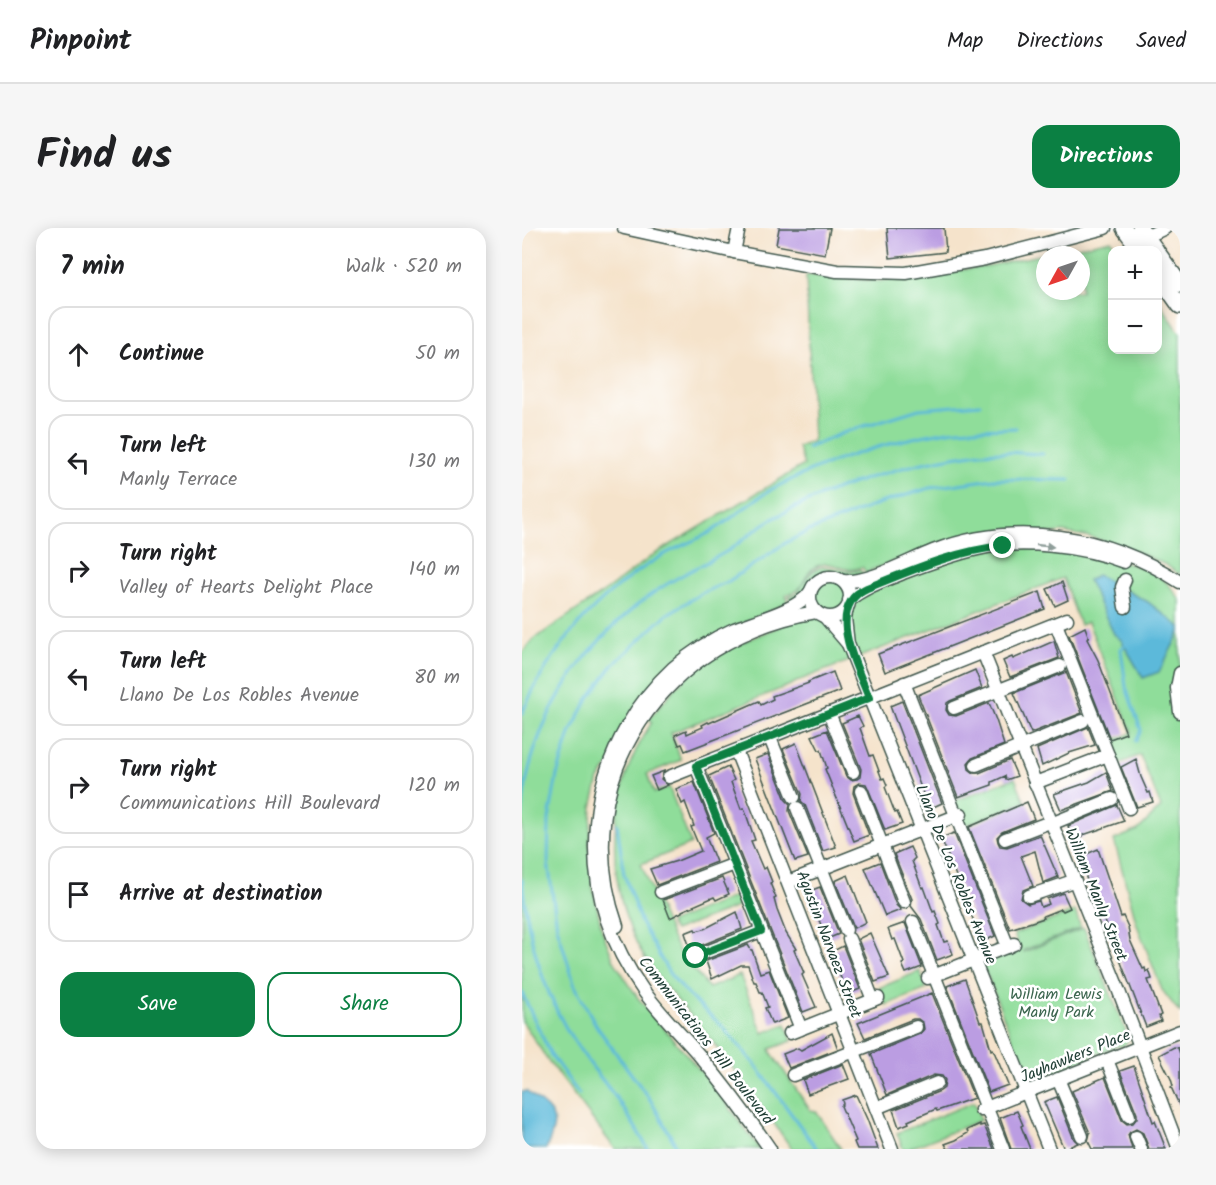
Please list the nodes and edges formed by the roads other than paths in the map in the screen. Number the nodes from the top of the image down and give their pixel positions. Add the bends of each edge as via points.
1 (624, 228) edge
2 (738, 228) edge
3 (1105, 228) edge
4 (1124, 228) edge
5 (1165, 228) edge
6 (654, 231) edge
7 (1142, 239) edge
8 (734, 252) junction
9 (1162, 259) edge
10 (1162, 281) edge
11 (1180, 284) edge
12 (1180, 306) edge
13 (1125, 580) dead end
14 (843, 581) junction
15 (1180, 582) edge
16 (810, 592) junction
17 (1180, 592) edge
18 (848, 604) junction
19 (1125, 607) dead end
20 (820, 614) junction
21 (848, 644) junction
22 (983, 652) junction
23 (1060, 666) dead end
24 (1180, 673) edge
25 (904, 683) junction
26 (998, 690) junction
27 (869, 698) junction
28 (954, 708) dead end
29 (1180, 712) edge
30 (829, 713) junction
31 (1083, 722) dead end
32 (770, 738) junction
33 (1020, 747) junction
34 (735, 751) junction
35 (1108, 755) junction
36 (976, 765) dead end
37 (691, 768) junction
38 (853, 772) dead end
39 (669, 777) dead end
40 (1035, 783) junction
41 (861, 791) dead end
42 (1112, 799) dead end
43 (1129, 808) dead end
44 (958, 815) junction
45 (1050, 823) junction
46 (921, 829) junction
47 (1005, 839) dead end
48 (882, 844) junction
49 (735, 864) junction
50 (822, 869) junction
51 (1073, 881) junction
52 (788, 882) junction
53 (661, 892) dead end
54 (1029, 896) dead end
55 (904, 902) dead end
56 (913, 922) dead end
57 (613, 926) junction
58 (761, 931) junction
59 (696, 956) dead end
60 (973, 960) junction
61 (931, 978) junction
62 (839, 1014) junction
63 (916, 1027) dead end
64 (1179, 1035) edge
65 (1139, 1047) junction
66 (854, 1051) junction
67 (1107, 1060) junction
68 (793, 1075) dead end
69 (1058, 1079) junction
70 (937, 1083) dead end
71 (1026, 1093) junction
72 (876, 1108) junction
73 (984, 1109) junction
74 (1129, 1116) dead end
75 (1082, 1136) dead end
76 (1178, 1144) edge
77 (770, 1149) edge
78 (779, 1149) edge
79 (892, 1149) edge
80 (1003, 1149) edge
81 (1049, 1149) edge

1 - 6 street
2 - 8 street
3 - 8 street via 985,259 906,273 837,271
4 - 7 main road
5 - 7 street
6 - 8 street
9 - 11 main road
10 - 12 main road
13 - 19 street
14 - 15 street via 864,580 947,545 994,535 1035,534 1062,536 1118,551
14 - 16 street via 824,577
14 - 18 street via 849,590
16 - 20 street via 810,602
16 - 57 street, Communications Hill Boulevard via 792,607 732,630 703,646 672,669 636,711 612,755 594,842 596,883
18 -> 17 street via 863,590 922,566 980,548 1034,545 1082,557 1118,559 1148,571
18 - 20 street via 838,615
18 - 21 street, Llano De Los Robles Avenue
20 - 21 street, Llano De Los Robles Avenue
20 - 57 street, Communications Hill Boulevard via 796,616 759,629 709,653 673,682 639,723 618,765 605,821 603,853
21 - 27 street, Llano De Los Robles Avenue
22 - 25 street
22 - 26 street, William Manly Street
22 - 35 street via 1061,621
23 - 26 street
24 - 29 street
25 - 27 street
25 - 44 street
26 - 28 street
26 - 33 street, William Manly Street
27 - 30 street
27 - 46 street, Llano De Los Robles Avenue
30 - 32 street
30 - 38 street
31 - 33 street
32 - 34 street
32 - 50 street
33 - 36 street
33 - 40 street, William Manly Street
34 - 37 street
34 - 52 street, Agustin Narvaez Street
35 - 40 street
35 - 43 street
37 - 39 street
37 - 49 street
40 - 45 street, William Manly Street
41 - 48 street
42 - 45 street
44 - 46 street
44 - 60 street via 1011,945
45 - 47 street
45 - 51 street, William Manly Street
46 - 48 street
46 - 60 street, Llano De Los Robles Avenue
48 - 50 street
48 - 55 street
49 - 53 street
49 - 58 street
50 - 52 street
50 - 62 street via 875,999
51 - 54 street
51 - 65 street, William Manly Street
52 - 62 street, Agustin Narvaez Street
56 - 61 street
57 - 77 street, Communications Hill Boulevard via 626,964 644,992 716,1076
57 - 78 street, Communications Hill Boulevard via 644,978 724,1074
58 - 59 street
58 - 62 street via 795,1031
60 - 61 street
60 - 71 street, Llano De Los Robles Avenue
61 - 73 street
62 - 66 street, Agustin Narvaez Street
63 - 66 street
64 - 65 street, Jayhawkers Place
65 - 67 street, Jayhawkers Place
65 - 76 street, William Manly Street
66 - 68 street
66 - 72 street, Agustin Narvaez Street
67 - 69 street, Jayhawkers Place
67 - 74 street
69 - 71 street, Jayhawkers Place
69 - 75 street
70 - 72 street
71 - 73 street, Jayhawkers Place
71 - 81 street, Llano De Los Robles Avenue
72 - 79 street, Agustin Narvaez Street
73 - 80 street

